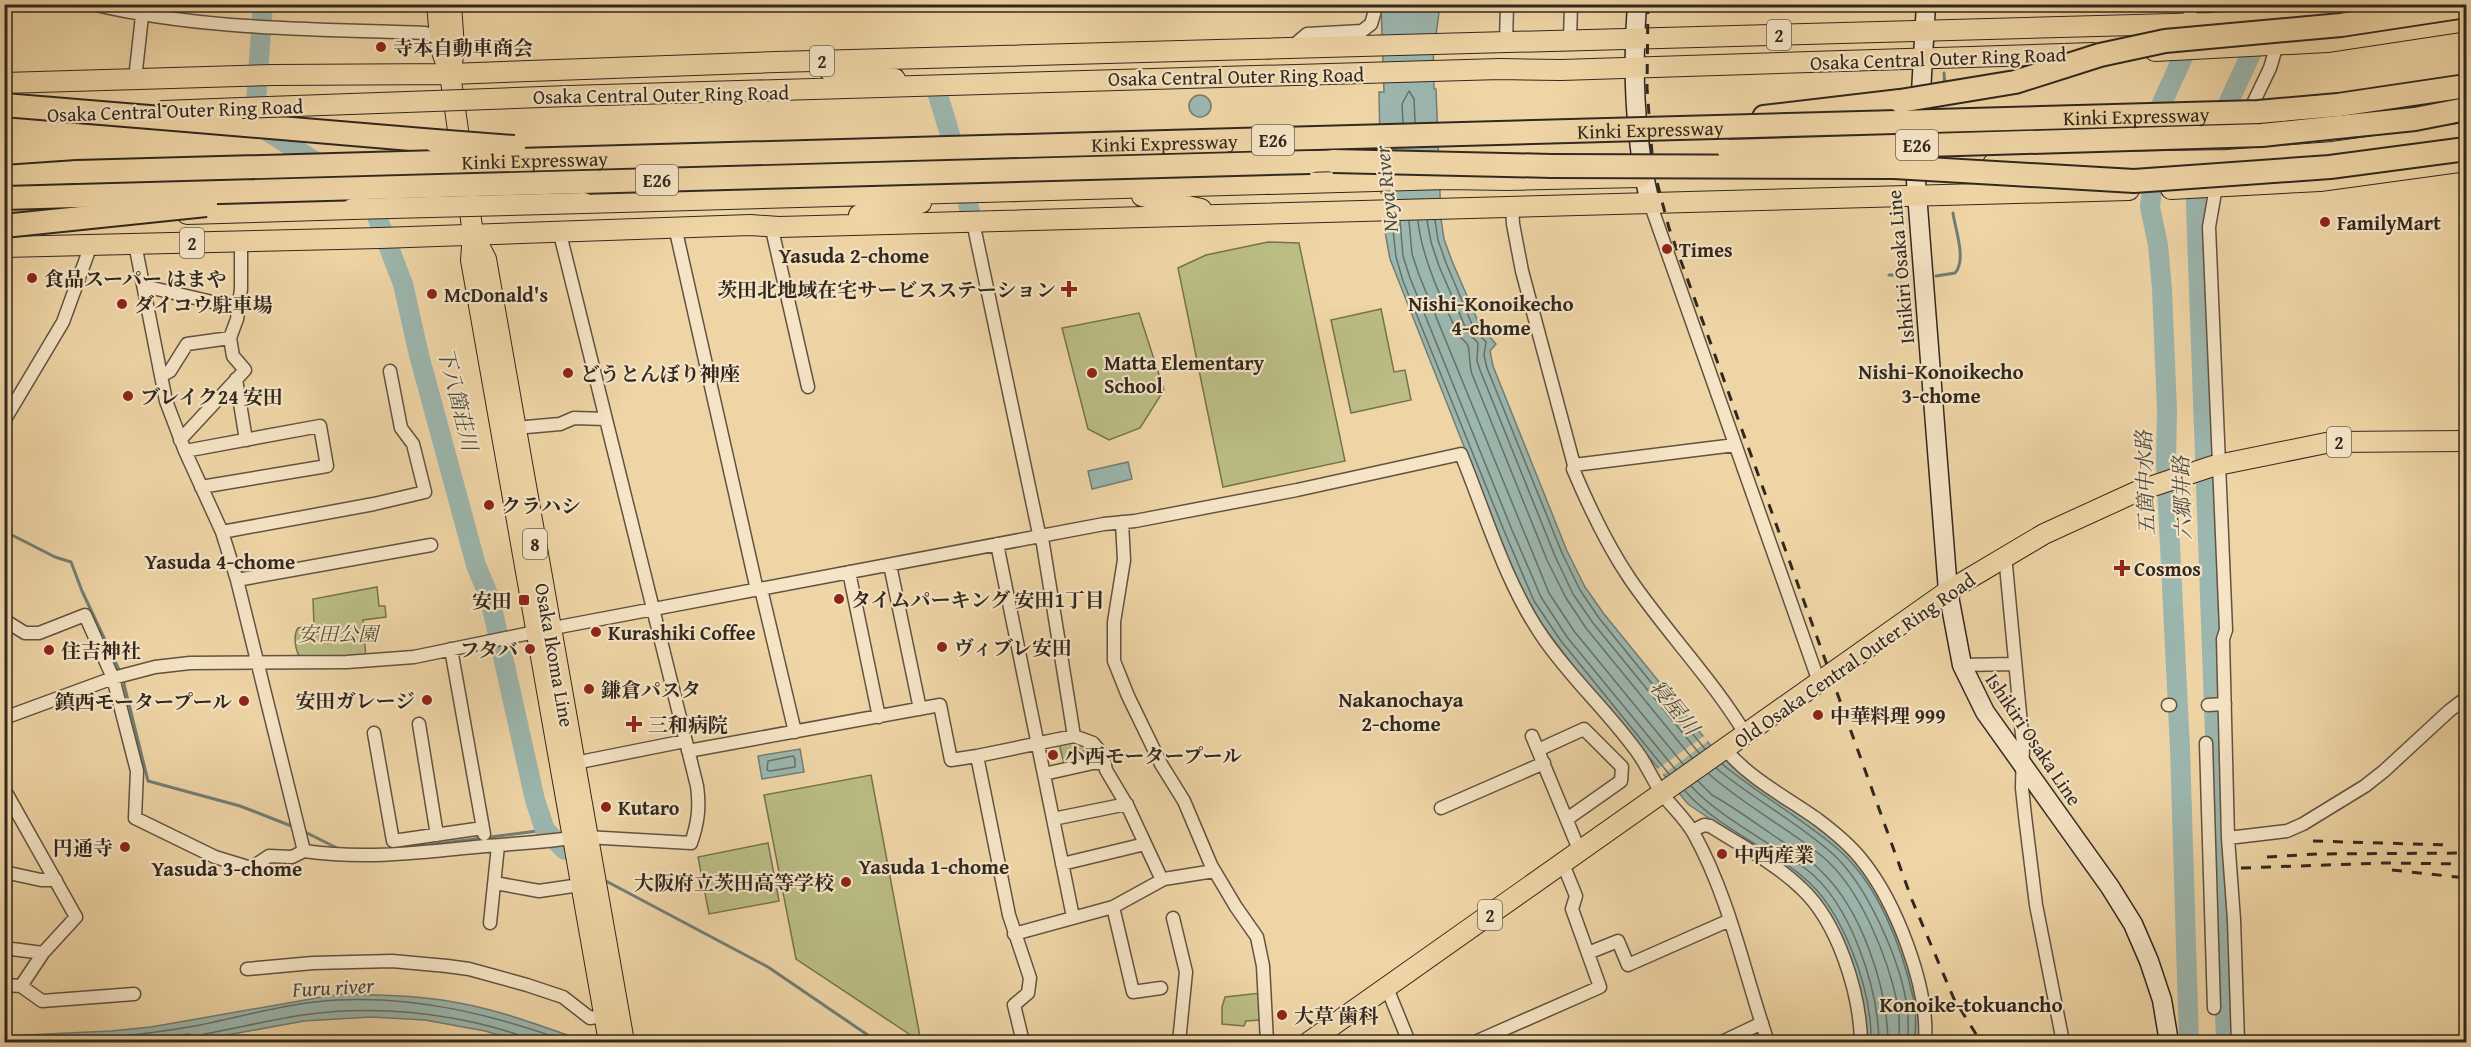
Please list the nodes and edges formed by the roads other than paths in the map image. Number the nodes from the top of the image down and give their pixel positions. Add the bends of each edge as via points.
1 (92, 4) edge
2 (437, 4) edge
3 (451, 4) edge
4 (1377, 4) edge
5 (1507, 4) edge
6 (1571, 4) edge
7 (1637, 4) edge
8 (1926, 4) edge
9 (2194, 4) edge
10 (2400, 4) edge
11 (2466, 6) edge
12 (140, 12) edge
13 (2283, 14) edge
14 (2466, 21) edge
15 (2187, 23) junction
16 (1924, 31) junction
17 (439, 37) junction
18 (1634, 39) junction
19 (1570, 40) junction
20 (1506, 42) junction
21 (2271, 46) junction
22 (1313, 47) junction
23 (1291, 48) junction
24 (1923, 59) junction
25 (776, 62) junction
26 (1636, 68) junction
27 (450, 74) junction
28 (135, 79) junction
29 (1083, 80) junction
30 (4, 83) edge
31 (930, 84) junction
32 (2466, 86) edge
33 (4, 103) edge
34 (2466, 109) edge
35 (80, 114) junction
36 (4, 115) edge
37 (1673, 128) junction
38 (2466, 133) edge
39 (2466, 149) edge
40 (830, 152) junction
41 (2221, 160) junction
42 (1333, 161) junction
43 (2466, 161) edge
44 (1915, 167) junction
45 (4, 169) edge
46 (77, 172) junction
47 (4, 177) edge
48 (1644, 177) junction
49 (2210, 187) junction
50 (339, 188) junction
51 (1039, 191) junction
52 (1917, 196) junction
53 (4, 198) edge
54 (1650, 203) junction
55 (1512, 207) junction
56 (1230, 214) junction
57 (59, 217) junction
58 (4, 218) edge
59 (973, 222) junction
60 (771, 225) junction
61 (4, 226) edge
62 (675, 227) junction
63 (4, 230) edge
64 (559, 230) junction
65 (473, 234) junction
66 (241, 242) junction
67 (135, 244) junction
68 (91, 245) junction
69 (4, 247) edge
70 (144, 286) junction
71 (238, 308) junction
72 (230, 338) junction
73 (390, 371) dead end
74 (161, 376) junction
75 (236, 379) junction
76 (808, 387) dead end
77 (606, 419) junction
78 (4, 422) edge
79 (515, 428) junction
80 (246, 440) junction
81 (2466, 441) edge
82 (1735, 444) junction
83 (182, 446) junction
84 (1574, 465) junction
85 (2211, 467) junction
86 (201, 487) junction
87 (1122, 522) junction
88 (222, 532) junction
89 (1040, 536) junction
90 (997, 544) junction
91 (431, 545) dead end
92 (2006, 555) junction
93 (890, 565) junction
94 (849, 572) junction
95 (237, 580) junction
96 (759, 589) junction
97 (1948, 591) junction
98 (652, 610) junction
99 (4, 620) edge
100 (543, 630) junction
101 (451, 649) junction
102 (256, 663) junction
103 (2015, 664) junction
104 (1962, 665) junction
105 (113, 677) junction
106 (1819, 682) junction
107 (2466, 698) edge
108 (2208, 705) dead end
109 (2223, 705) junction
110 (920, 709) junction
111 (4, 717) edge
112 (879, 717) junction
113 (419, 724) dead end
114 (795, 732) junction
115 (374, 733) dead end
116 (1746, 735) junction
117 (1074, 736) junction
118 (1532, 736) dead end
119 (2206, 743) dead end
120 (1038, 744) junction
121 (686, 746) junction
122 (1538, 750) junction
123 (1724, 751) junction
124 (977, 756) junction
125 (575, 763) junction
126 (1105, 763) junction
127 (1544, 764) junction
128 (2023, 766) junction
129 (1044, 774) junction
130 (4, 789) edge
131 (1667, 791) junction
132 (9, 804) edge
133 (1126, 804) junction
134 (1441, 808) dead end
135 (1053, 819) junction
136 (1567, 819) junction
137 (1692, 831) junction
138 (437, 835) junction
139 (2228, 838) junction
140 (487, 839) junction
141 (575, 842) junction
142 (1145, 844) junction
143 (304, 851) junction
144 (1581, 852) junction
145 (1062, 864) junction
146 (1563, 864) junction
147 (1214, 871) junction
148 (4, 872) edge
149 (2229, 874) junction
150 (2210, 875) junction
151 (56, 880) junction
152 (1162, 880) junction
153 (495, 883) junction
154 (585, 883) junction
155 (1113, 907) junction
156 (1073, 917) junction
157 (1173, 918) dead end
158 (1730, 920) junction
159 (490, 923) dead end
160 (1014, 934) junction
161 (4, 948) edge
162 (1588, 952) junction
163 (43, 953) junction
164 (247, 969) dead end
165 (4, 985) edge
166 (21, 986) junction
167 (1161, 988) dead end
168 (1387, 988) junction
169 (134, 994) dead end
170 (2214, 1008) dead end
171 (604, 1016) junction
172 (1762, 1023) junction
173 (609, 1042) edge
174 (624, 1042) edge
175 (1023, 1042) edge
176 (1179, 1042) edge
177 (1267, 1042) edge
178 (1309, 1042) edge
179 (1409, 1042) edge
180 (1475, 1042) edge
181 (1722, 1042) edge
182 (1768, 1042) edge
183 (1861, 1042) edge
184 (1925, 1042) edge
185 (2063, 1042) edge
186 (2169, 1042) edge
187 (2238, 1042) edge

1 - 12 street
2 - 17 main road, Osaka Ikoma Line / 8
3 - 27 main road, Osaka Ikoma Line / 8 via 454,48
4 - 23 street via 1371,24 1362,31 1307,34
5 - 20 street
6 - 19 street
7 - 18 main road
8 - 16 main road, Ishikiri Osaka Line
9 - 15 street
10 - 13 main road, 2
11 - 37 highway, bridge via 2342,25 2165,41 1988,87
12 - 17 street via 251,26 425,33
12 - 28 street
13 - 15 main road, 2 via 2255,20
13 - 21 street
14 - 21 main road, Osaka Central Outer Ring Road / 2 via 2367,38
15 - 16 main road, 2
16 - 18 main road, 2
16 - 24 main road, Ishikiri Osaka Line
17 - 27 main road, Osaka Ikoma Line / 8
18 - 19 main road, 2
18 - 26 main road
19 - 20 main road, 2
20 - 22 main road, 2
21 - 24 main road, Osaka Central Outer Ring Road / 2
21 - 41 street via 2270,68
22 - 23 main road, 2
22 - 29 main road via 1282,56 1189,61
23 - 25 main road, 2
24 - 26 main road, Osaka Central Outer Ring Road / 2
24 - 44 main road, Ishikiri Osaka Line
25 - 27 main road, 2
25 - 31 main road
26 - 29 main road, Osaka Central Outer Ring Road / 2
26 - 48 main road
27 - 28 main road, 2
27 - 65 main road, Osaka Ikoma Line / 8
28 - 30 main road, 2
29 - 31 main road, Osaka Central Outer Ring Road / 2
31 - 35 main road, Osaka Central Outer Ring Road / 2, bridge
32 - 37 highway, Kinki Expressway / E26, bridge via 2258,112
33 - 35 main road
33 - 40 highway, bridge via 503,147
34 - 42 highway, Kinki Expressway / E26, bridge via 2408,120 2262,135
35 - 36 main road, Osaka Central Outer Ring Road / 2
37 - 40 highway, Kinki Expressway / E26, bridge
38 - 41 main road, 2 via 2333,152
39 - 42 highway, bridge via 2330,167 2134,181 1894,167
40 - 46 highway, Kinki Expressway / E26, bridge
41 - 44 main road, 2
41 - 49 street
42 - 50 highway, Kinki Expressway / E26, bridge
43 - 49 main road, 2 via 2320,181
44 - 48 main road, 2
44 - 52 main road, Ishikiri Osaka Line
45 - 46 highway
46 - 47 highway, Kinki Expressway / E26
48 - 51 main road, 2
48 - 54 main road
49 - 52 main road, 2
49 - 85 street
50 - 53 highway, Kinki Expressway / E26, bridge
50 - 61 highway, bridge via 276,199
51 - 56 main road via 1144,196
51 - 57 main road, 2, bridge
51 - 60 main road via 928,202 856,215 778,220
52 - 54 main road, 2
52 - 97 main road, Ishikiri Osaka Line
54 - 55 main road, 2
54 - 82 street
55 - 56 main road, 2
55 - 84 street via 1521,271
56 - 59 main road, 2
57 - 58 main road, 2
57 - 63 main road, 2
59 - 60 main road, 2
59 - 89 street
60 - 62 main road, 2
60 - 76 street
62 - 64 main road, 2
62 - 96 street
64 - 65 main road, 2
64 - 77 street
65 - 66 main road, 2
65 - 79 main road, Osaka Ikoma Line / 8 via 486,259
65 - 100 main road, Osaka Ikoma Line / 8 via 471,260
66 - 67 main road, 2
66 - 71 street
67 - 68 main road, 2
67 - 70 street
68 - 69 main road, 2
68 - 78 street via 63,322
70 - 71 street
70 - 74 street
71 - 72 street
72 - 74 street via 188,344 170,371
72 - 75 street via 233,356 245,370
73 - 88 street via 401,428 413,444 424,492
74 - 83 street
75 - 80 street
75 - 83 street
77 - 79 street via 574,418 560,424
77 - 98 street
79 - 100 main road, Osaka Ikoma Line / 8
80 - 83 street
80 - 86 street via 320,426 327,466
81 - 85 main road, Old Osaka Central Outer Ring Road / 2 via 2331,442
82 - 84 street
82 - 106 street
83 - 86 street
84 - 116 street via 1604,536 1630,579
85 - 92 main road, Old Osaka Central Outer Ring Road / 2 via 2157,483
85 - 109 street via 2226,630
86 - 88 street
87 - 89 street
87 - 131 street via 1297,490 1461,454 1517,592 1533,621
87 - 147 street via 1124,560 1114,622 1114,661 1161,764 1184,801
88 - 95 street
89 - 90 street
89 - 117 street
90 - 93 street
90 - 120 street
91 - 95 street
92 - 97 main road, Old Osaka Central Outer Ring Road / 2
92 - 103 street
93 - 94 street
93 - 110 street
94 - 96 street
94 - 112 street
95 - 102 street
96 - 98 street
96 - 114 street
97 - 104 main road, Ishikiri Osaka Line
97 - 106 main road, Old Osaka Central Outer Ring Road / 2
98 - 100 street
98 - 121 street
99 - 105 street via 25,633 39,633 85,615
100 - 101 street
100 - 125 main road, Osaka Ikoma Line / 8
100 - 141 main road, Osaka Ikoma Line / 8
101 - 102 street via 393,660
101 - 140 street
102 - 105 street via 190,663
102 - 143 street
103 - 104 street
103 - 128 street
104 - 128 main road, Ishikiri Osaka Line via 1980,705
105 - 111 street
105 - 143 street via 137,771 135,818 215,857 251,868 269,856 292,857
106 - 116 main road, Old Osaka Central Outer Ring Road / 2
107 - 139 street via 2378,776 2303,824 2284,831
108 - 109 street
109 - 139 street
110 - 112 street
110 - 124 street via 940,705 951,760
112 - 114 street
113 - 138 street
114 - 121 street
115 - 138 street via 393,841
116 - 123 main road, Old Osaka Central Outer Ring Road / 2
117 - 120 street
117 - 126 street via 1093,743
118 - 122 street
119 - 150 street
120 - 124 street
120 - 129 street
121 - 125 street
121 - 141 street via 699,805 691,843
122 - 127 street
122 - 136 street via 1584,729 1622,767 1621,780
123 - 131 main road, Old Osaka Central Outer Ring Road / 2
123 - 184 street via 1840,838 1871,873 1906,944 1923,999
124 - 160 street
125 - 141 main road, Osaka Ikoma Line / 8
126 - 129 street
126 - 133 street
127 - 134 street
127 - 136 street
128 - 185 street via 2022,795 2036,905
128 - 186 main road, Ishikiri Osaka Line via 2136,930 2162,1000
129 - 135 street
130 - 132 street
131 - 137 street
131 - 144 main road, Old Osaka Central Outer Ring Road / 2
132 - 151 street
133 - 135 street
133 - 142 street
135 - 145 street
136 - 144 street
137 - 158 street
137 - 183 street via 1710,826 1810,897 1836,942 1851,981 1860,1017
138 - 140 street
139 - 149 street
140 - 141 street
140 - 143 street via 403,855 341,856
140 - 153 street
141 - 154 main road, Osaka Ikoma Line / 8
142 - 145 street
142 - 152 street
144 - 146 main road, Old Osaka Central Outer Ring Road / 2
145 - 156 street
146 - 162 street via 1576,896 1572,909
146 - 168 main road, Old Osaka Central Outer Ring Road / 2
147 - 152 street
147 - 177 street via 1239,913 1253,928 1260,946
148 - 151 street
149 - 150 street
149 - 187 street
150 - 170 street
151 - 163 street via 76,917
152 - 155 street
153 - 154 street via 539,891
153 - 159 street
154 - 171 main road, Osaka Ikoma Line / 8
154 - 174 main road, Osaka Ikoma Line / 8
155 - 156 street
155 - 167 street via 1133,992
156 - 160 street
157 - 176 street via 1186,972
158 - 162 street via 1628,965 1618,940
158 - 172 street
160 - 175 street via 1030,982 1028,993 1014,1005
161 - 163 street
162 - 180 street via 1600,987
163 - 166 street
164 - 171 street via 392,961 447,966 527,985 563,998 590,1018
165 - 166 street
166 - 169 street via 42,1001
168 - 178 main road, Old Osaka Central Outer Ring Road / 2
168 - 179 street
171 - 173 main road, Osaka Ikoma Line / 8
172 - 181 street
172 - 182 street

